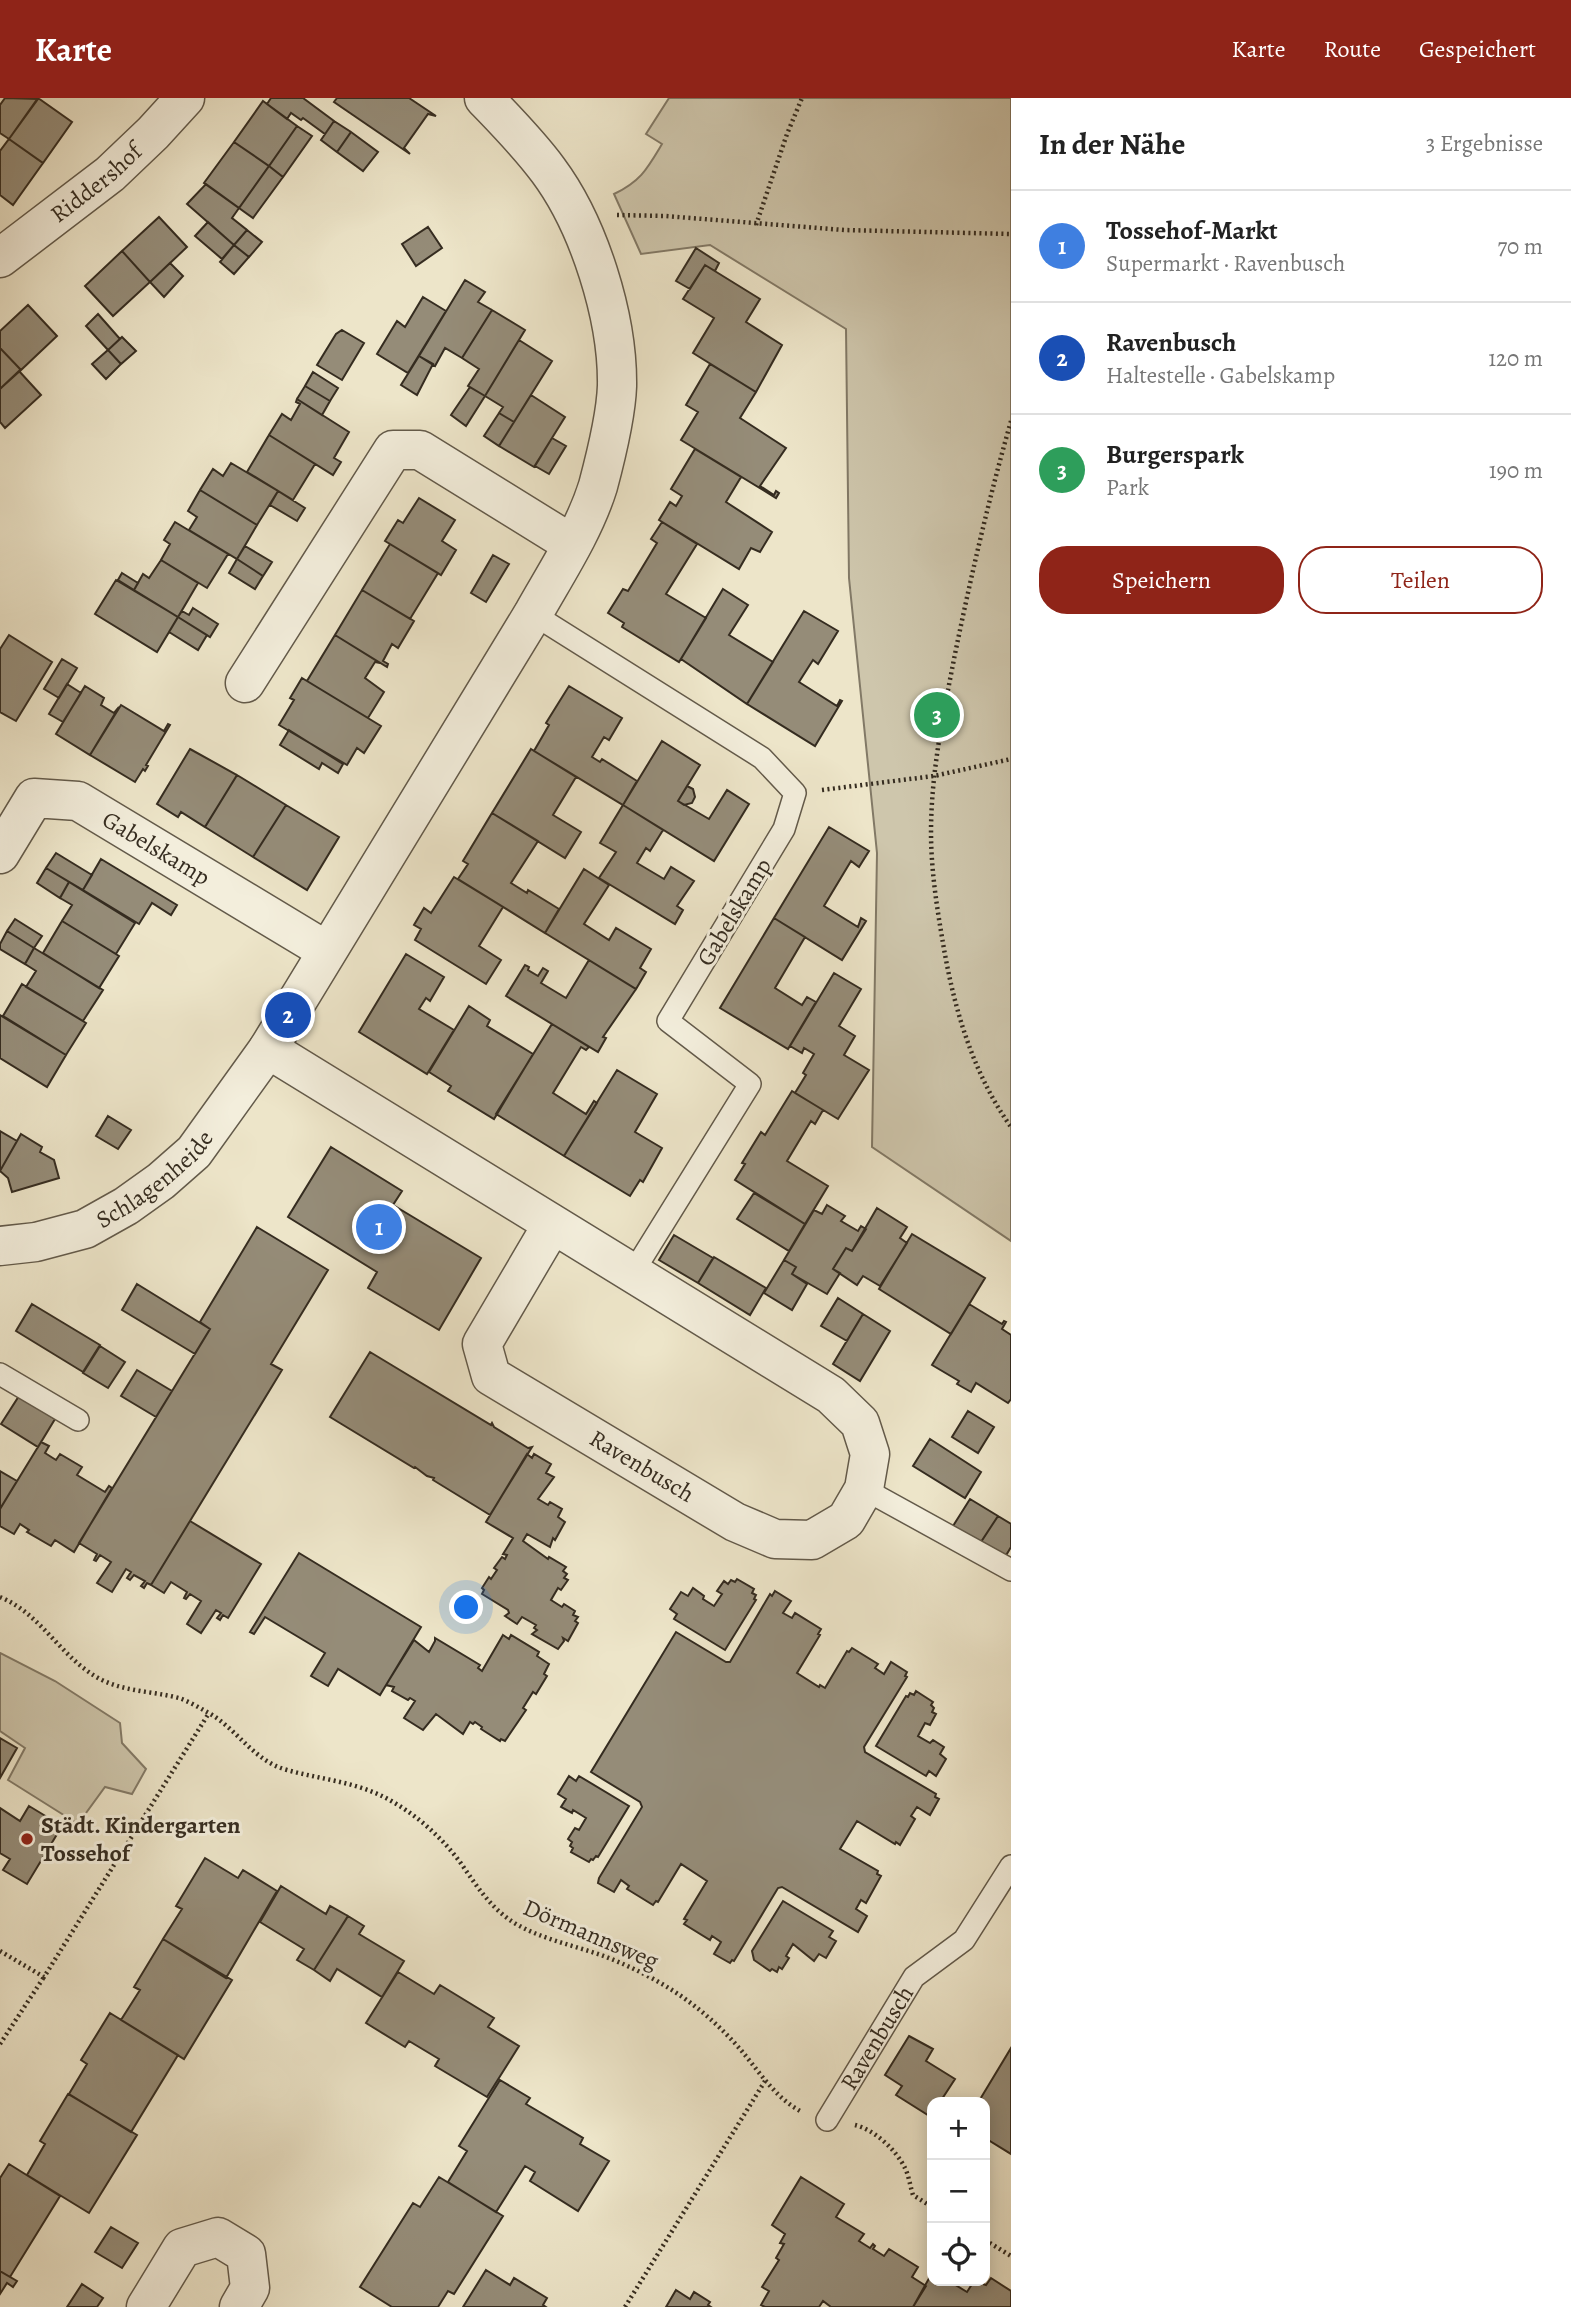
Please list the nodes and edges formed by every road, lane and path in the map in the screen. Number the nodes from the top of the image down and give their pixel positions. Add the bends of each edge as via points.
1 (185, 98) edge
2 (484, 98) edge
3 (802, 98) edge
4 (575, 214) junction
5 (756, 225) junction
6 (1011, 234) edge
7 (0, 258) edge
8 (1011, 421) edge
9 (572, 544) junction
10 (533, 614) junction
11 (245, 683) dead end
12 (1011, 759) edge
13 (934, 776) junction
14 (795, 793) junction
15 (0, 854) edge
16 (327, 951) junction
17 (268, 1049) junction
18 (1011, 1127) edge
19 (552, 1225) junction
20 (0, 1246) edge
21 (632, 1274) junction
22 (0, 1374) edge
23 (78, 1420) dead end
24 (864, 1489) junction
25 (1011, 1570) edge
26 (0, 1597) edge
27 (209, 1713) junction
28 (1011, 1866) edge
29 (0, 1951) edge
30 (44, 1977) junction
31 (0, 2044) edge
32 (765, 2081) junction
33 (827, 2120) junction
34 (927, 2204) edge
35 (990, 2243) edge
36 (1011, 2256) edge
37 (146, 2307) edge
38 (239, 2307) edge
39 (625, 2307) edge

1 - 7 street, Riddershof via 110,174
2 - 4 street via 549,172
3 - 5 path
4 - 5 path
4 - 9 street via 593,254 613,333 617,387 597,487
5 - 6 path
8 - 13 path via 975,556
9 - 10 street
9 - 11 street via 420,450 393,450
10 - 14 lane via 762,758
10 - 16 street
12 - 13 path
13 - 14 path
13 - 18 path via 932,859 952,995 994,1104
14 - 21 lane, Gabelskamp via 784,829 668,1021 750,1084
15 - 16 street, Gabelskamp via 34,798 78,801
16 - 17 street
17 - 19 street, Ravenbusch
17 - 20 street, Schlagenheide via 194,1152 161,1181 85,1229
19 - 21 street, Ravenbusch
19 - 24 street, Ravenbusch via 482,1344 491,1376 735,1522 775,1539 812,1540 846,1520
21 - 24 street, Ravenbusch via 831,1395 860,1423 870,1454
22 - 23 lane
24 - 25 lane
26 - 27 path, Dörmannsweg via 43,1626 70,1656 101,1679 128,1690 181,1699
27 - 30 path
27 - 32 path, Dörmannsweg via 267,1762 393,1801 443,1842 491,1904 515,1923 635,1969 672,1990 737,2045
28 - 33 lane, Ravenbusch via 964,1940 914,1977
29 - 30 path
30 - 31 path
32 - 33 path, Dörmannsweg via 800,2111
32 - 39 path
33 - 34 path, Dörmannsweg via 860,2126 881,2139 905,2168 913,2195
35 - 36 path
37 - 38 street via 182,2248 218,2237 246,2254 250,2288

